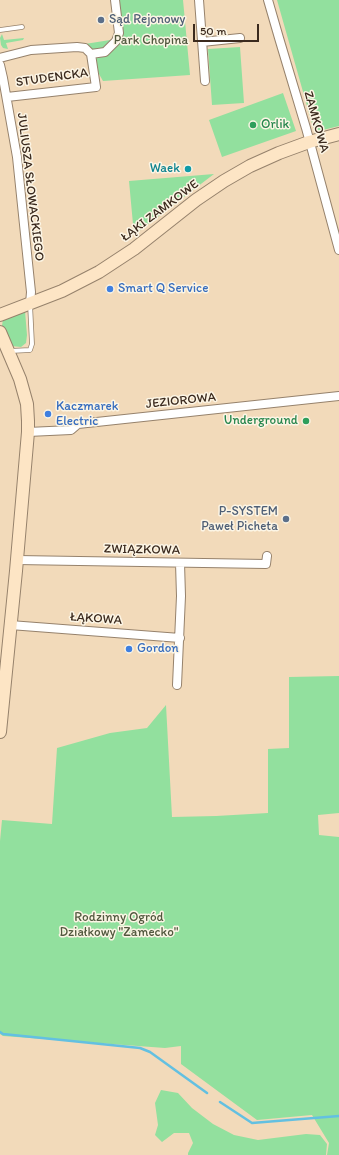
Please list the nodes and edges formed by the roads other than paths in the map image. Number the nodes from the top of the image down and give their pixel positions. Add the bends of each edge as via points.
1 (115, 0) edge
2 (198, 0) edge
3 (268, 0) edge
4 (22, 27) dead end
5 (0, 30) edge
6 (240, 38) dead end
7 (202, 42) junction
8 (91, 54) junction
9 (0, 58) edge
10 (0, 65) edge
11 (205, 81) dead end
12 (6, 96) junction
13 (339, 134) edge
14 (309, 142) junction
15 (339, 250) edge
16 (30, 304) junction
17 (0, 315) edge
18 (0, 332) edge
19 (8, 351) junction
20 (339, 396) edge
21 (28, 432) junction
22 (17, 560) junction
23 (266, 560) dead end
24 (180, 563) junction
25 (10, 625) junction
26 (180, 638) junction
27 (177, 685) dead end
28 (0, 732) edge

1 - 8 street via 119,33 116,41 105,52
2 - 7 street
3 - 14 street, ZAMKOWA
4 - 5 lane
6 - 7 street
7 - 11 street
8 - 9 street, STUDENCKA via 85,48 77,47 31,50
8 - 12 street, STUDENCKA via 96,87
10 - 12 street, JULIUSZA SŁOWACKIEGO
12 - 16 street, JULIUSZA SŁOWACKIEGO via 17,157 31,292
13 - 14 street, ŁĄKI ZAMKOWE
14 - 15 street, ZAMKOWA
14 - 16 street, ŁĄKI ZAMKOWE via 250,166 224,181 134,249 99,272
16 - 17 street, ŁĄKI ZAMKOWE
16 - 19 lane via 30,350
18 - 19 street
19 - 21 street via 25,398
20 - 21 street, JEZIOROWA via 78,424 70,430
21 - 22 street
22 - 24 street, ZWIĄZKOWA
22 - 25 street
23 - 24 street, ZWIĄZKOWA
24 - 26 street
25 - 26 street, ŁĄKOWA
25 - 28 street
26 - 27 street

